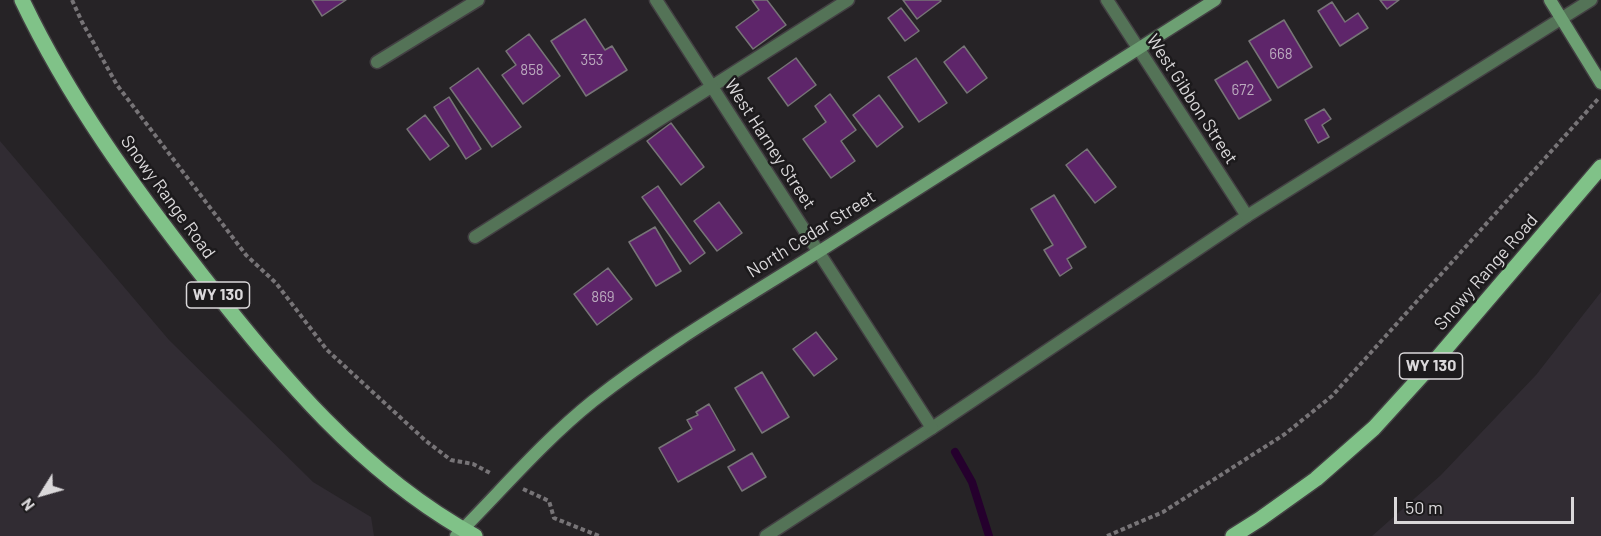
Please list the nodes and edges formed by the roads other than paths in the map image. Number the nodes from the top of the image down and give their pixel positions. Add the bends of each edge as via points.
1 (22, 0) edge
2 (478, 0) edge
3 (656, 0) edge
4 (848, 0) edge
5 (1107, 0) edge
6 (1215, 0) edge
7 (1550, 0) edge
8 (1591, 0) edge
9 (1561, 18) junction
10 (1138, 49) junction
11 (377, 62) dead end
12 (1601, 83) edge
13 (712, 87) junction
14 (1601, 167) edge
15 (1247, 216) junction
16 (475, 237) dead end
17 (818, 252) junction
18 (932, 428) junction
19 (465, 534) edge
20 (766, 536) edge
21 (1233, 536) edge

1 - 19 main road, Snowy Range Road / WY 130 via 81,109 145,203 280,371 338,434 387,478
2 - 11 street
3 - 13 street, West Harney Street
4 - 13 street
5 - 10 street, West Gibbon Street
6 - 10 street, North Cedar Street
7 - 9 street
8 - 9 street
9 - 12 street
9 - 15 street
10 - 15 street, West Gibbon Street
10 - 17 street, North Cedar Street
13 - 16 street
13 - 17 street, West Harney Street
14 - 21 main road, Snowy Range Road / WY 130 via 1374,428 1316,479
15 - 18 street
17 - 18 street, West Harney Street
17 - 19 street, North Cedar Street via 626,376 545,442 506,482
18 - 20 street

